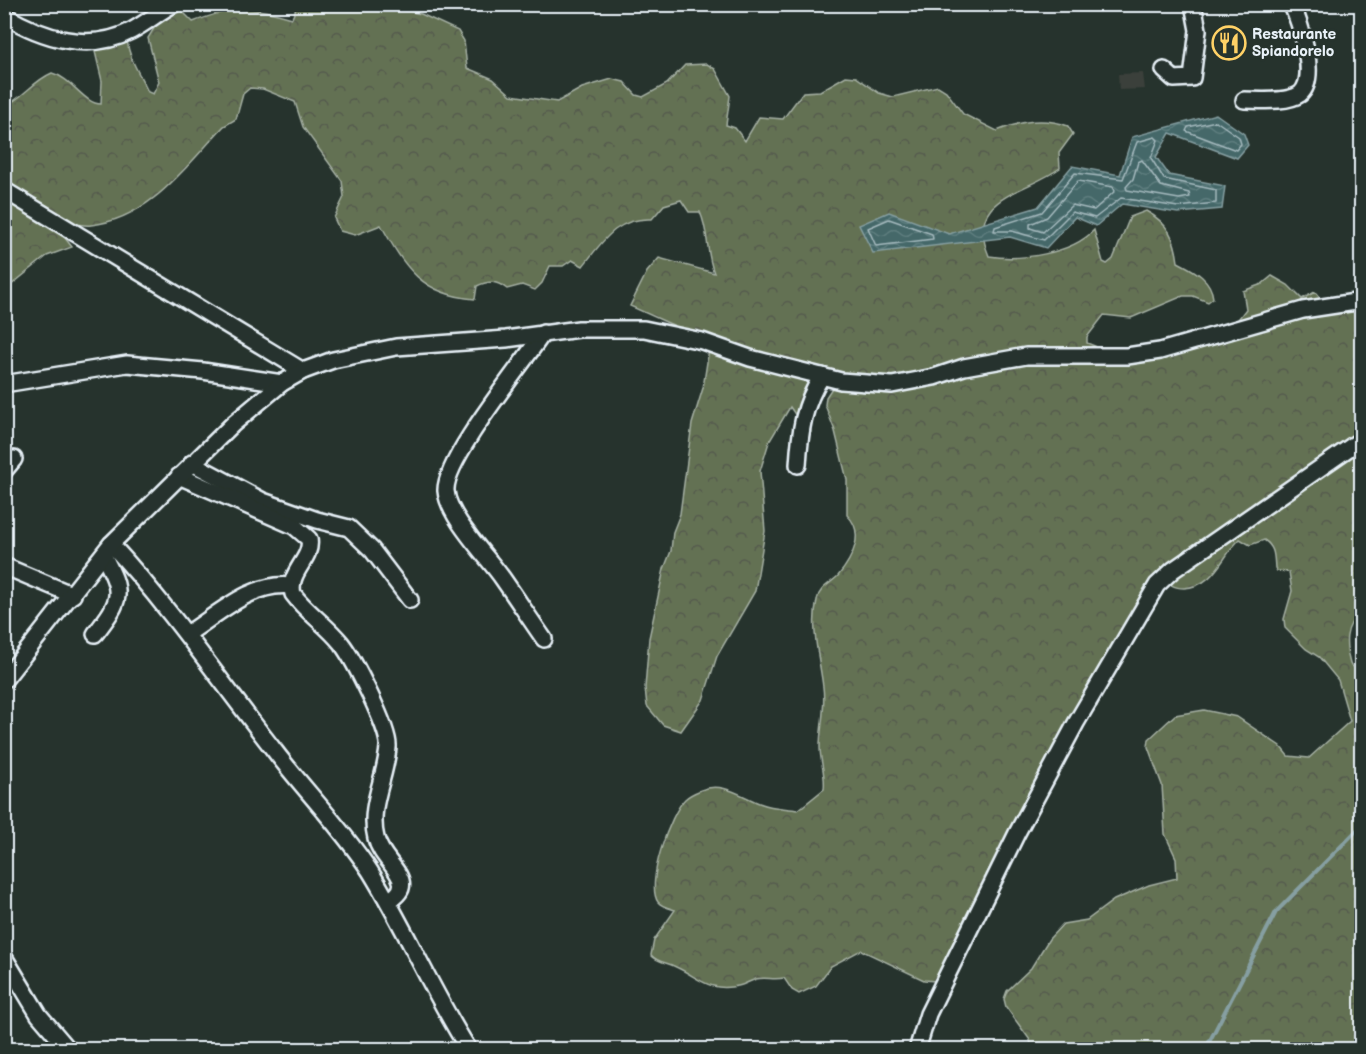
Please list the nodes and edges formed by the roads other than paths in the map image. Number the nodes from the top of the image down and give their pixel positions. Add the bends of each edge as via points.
1 (174, 4) edge
2 (1193, 4) edge
3 (1290, 4) edge
4 (4, 15) edge
5 (1164, 70) dead end
6 (1244, 100) dead end
7 (4, 190) edge
8 (1362, 301) edge
9 (543, 333) junction
10 (303, 371) junction
11 (822, 376) junction
12 (282, 383) junction
13 (4, 384) edge
14 (1362, 439) edge
15 (192, 463) junction
16 (798, 465) dead end
17 (179, 476) junction
18 (107, 549) junction
19 (4, 566) edge
20 (291, 586) junction
21 (73, 595) junction
22 (410, 600) dead end
23 (95, 633) dead end
24 (187, 634) junction
25 (544, 639) dead end
26 (4, 680) edge
27 (388, 901) junction
28 (4, 957) edge
29 (69, 1050) edge
30 (469, 1050) edge
31 (917, 1050) edge

1 - 4 street via 129,33 99,41 59,39 27,29
2 - 5 street via 1198,30 1192,78 1174,79
3 - 6 street via 1299,18 1308,61 1305,86 1290,97
7 - 10 street
8 - 11 street via 1303,310 1171,348 1127,356 1026,356 892,385 867,385
9 - 10 street via 396,347 333,360
9 - 11 street via 612,329 674,334
9 - 25 street via 461,453 450,472 446,494 459,519
10 - 12 street
11 - 16 street via 805,410
12 - 13 street via 127,364
12 - 15 street
14 - 31 street via 1157,585 1017,833 928,1014
15 - 17 street
15 - 22 street via 263,501 349,528 372,550
17 - 18 street
17 - 20 street via 303,531 310,545
18 - 21 street
18 - 23 street via 118,598
18 - 24 street via 157,593
19 - 21 street
20 - 24 street via 275,585 252,593
20 - 27 street via 298,601 343,645 387,735 387,757 377,793 374,827 379,846 403,888
21 - 26 street
24 - 27 street via 313,801 357,851
27 - 30 street
28 - 29 street via 39,1015

